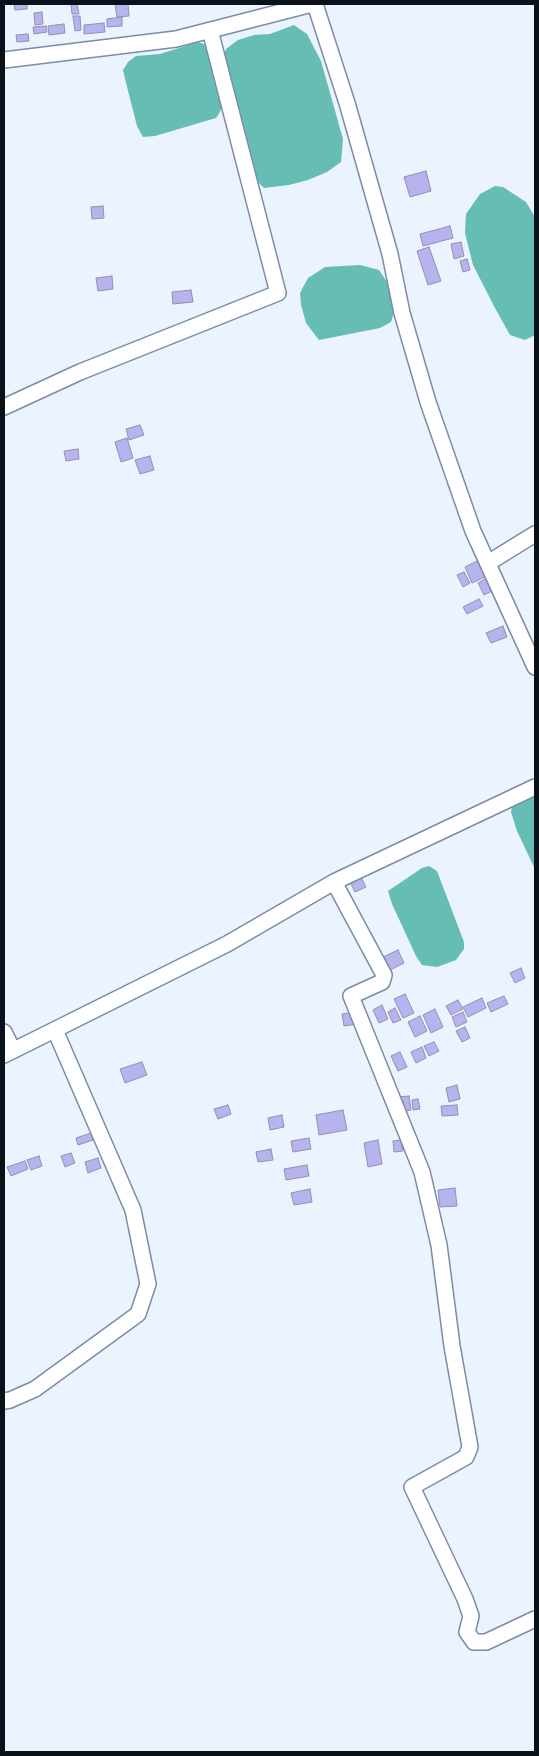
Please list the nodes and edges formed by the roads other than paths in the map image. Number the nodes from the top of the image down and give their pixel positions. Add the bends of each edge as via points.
1 (314, 4) edge
2 (210, 30) junction
3 (4, 60) edge
4 (4, 407) edge
5 (535, 534) edge
6 (488, 563) junction
7 (535, 667) edge
8 (535, 787) edge
9 (334, 882) junction
10 (54, 1030) junction
11 (4, 1032) edge
12 (8, 1052) edge
13 (4, 1401) edge
14 (535, 1618) edge

1 - 2 street
1 - 6 street via 388,245 402,313 428,402 473,531
2 - 3 street via 176,39
2 - 4 street via 278,293 80,372
5 - 6 street
6 - 7 street
8 - 9 street
9 - 10 street via 227,944
9 - 14 street via 384,975 382,982 351,996 422,1172 438,1245 470,1447 466,1457 412,1487 465,1599 471,1616 467,1632 474,1642 486,1642
10 - 12 street
10 - 13 street via 133,1210 148,1284 138,1314 35,1389
11 - 12 street

